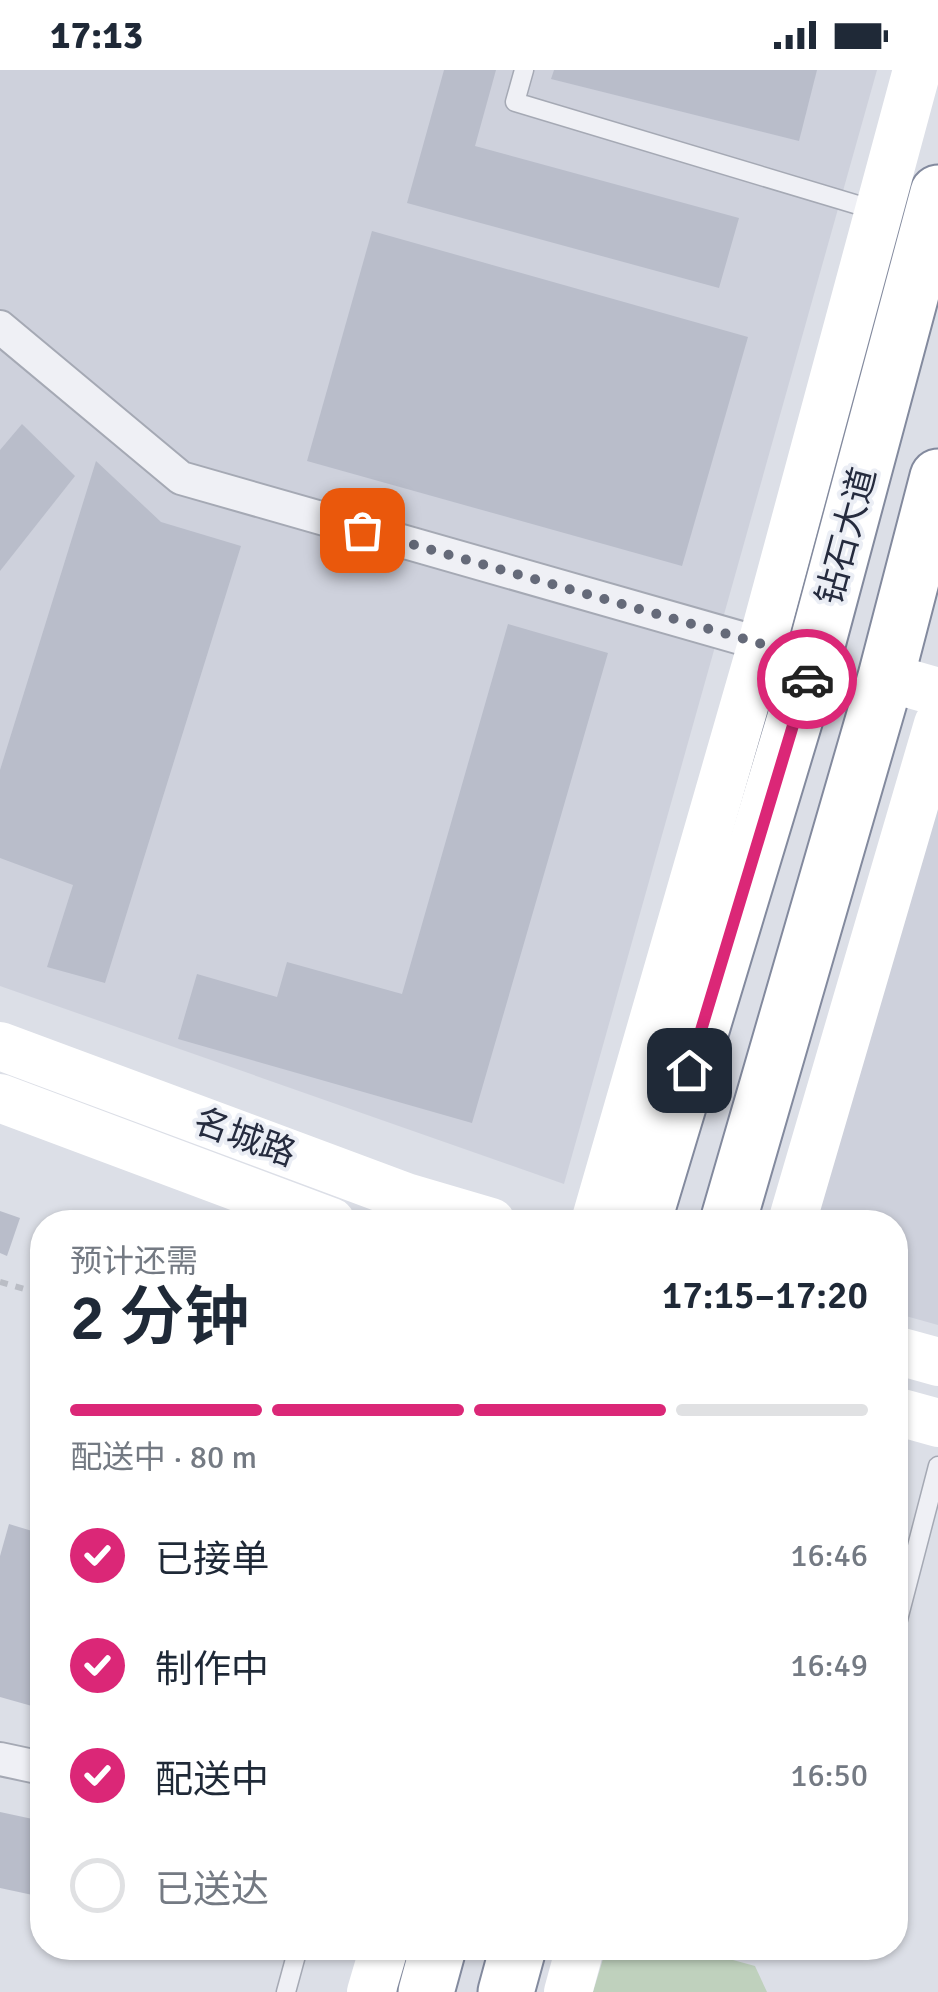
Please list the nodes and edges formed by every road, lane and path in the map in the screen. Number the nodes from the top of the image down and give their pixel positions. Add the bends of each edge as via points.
1 (524, 70) edge
2 (916, 70) edge
3 (938, 80) edge
4 (902, 193) edge
5 (0, 327) edge
6 (938, 477) edge
7 (762, 644) junction
8 (815, 652) junction
9 (886, 677) junction
10 (938, 692) edge
11 (938, 724) edge
12 (0, 1046) edge
13 (0, 1098) edge
14 (299, 1210) edge
15 (450, 1210) edge
16 (598, 1210) edge
17 (648, 1210) edge
18 (731, 1210) edge
19 (796, 1210) edge
20 (0, 1282) edge
21 (30, 1291) edge
22 (908, 1354) edge
23 (938, 1362) edge
24 (908, 1415) edge
25 (938, 1423) edge
26 (938, 1466) edge
27 (908, 1581) edge
28 (0, 1759) edge
29 (30, 1765) edge
30 (295, 1960) edge
31 (380, 1960) edge
32 (435, 1960) edge
33 (515, 1960) edge
34 (577, 1960) edge
35 (286, 1992) edge
36 (371, 1992) edge
37 (426, 1992) edge
38 (506, 1992) edge
39 (568, 1992) edge

1 - 4 lane via 514,102
2 - 4 street
3 - 4 street
4 - 7 street
4 - 8 highway, 钻石大道
5 - 7 street via 181,478
6 - 9 highway
7 - 8 street
7 - 16 street
8 - 17 highway, 钻石大道
9 - 10 street
9 - 18 highway
11 - 19 street
12 - 15 street, 名城路
13 - 14 street, 名城路
20 - 21 path
22 - 23 street
24 - 25 street
26 - 27 lane
28 - 29 street
30 - 35 lane
31 - 36 street
32 - 37 highway
33 - 38 highway
34 - 39 street

